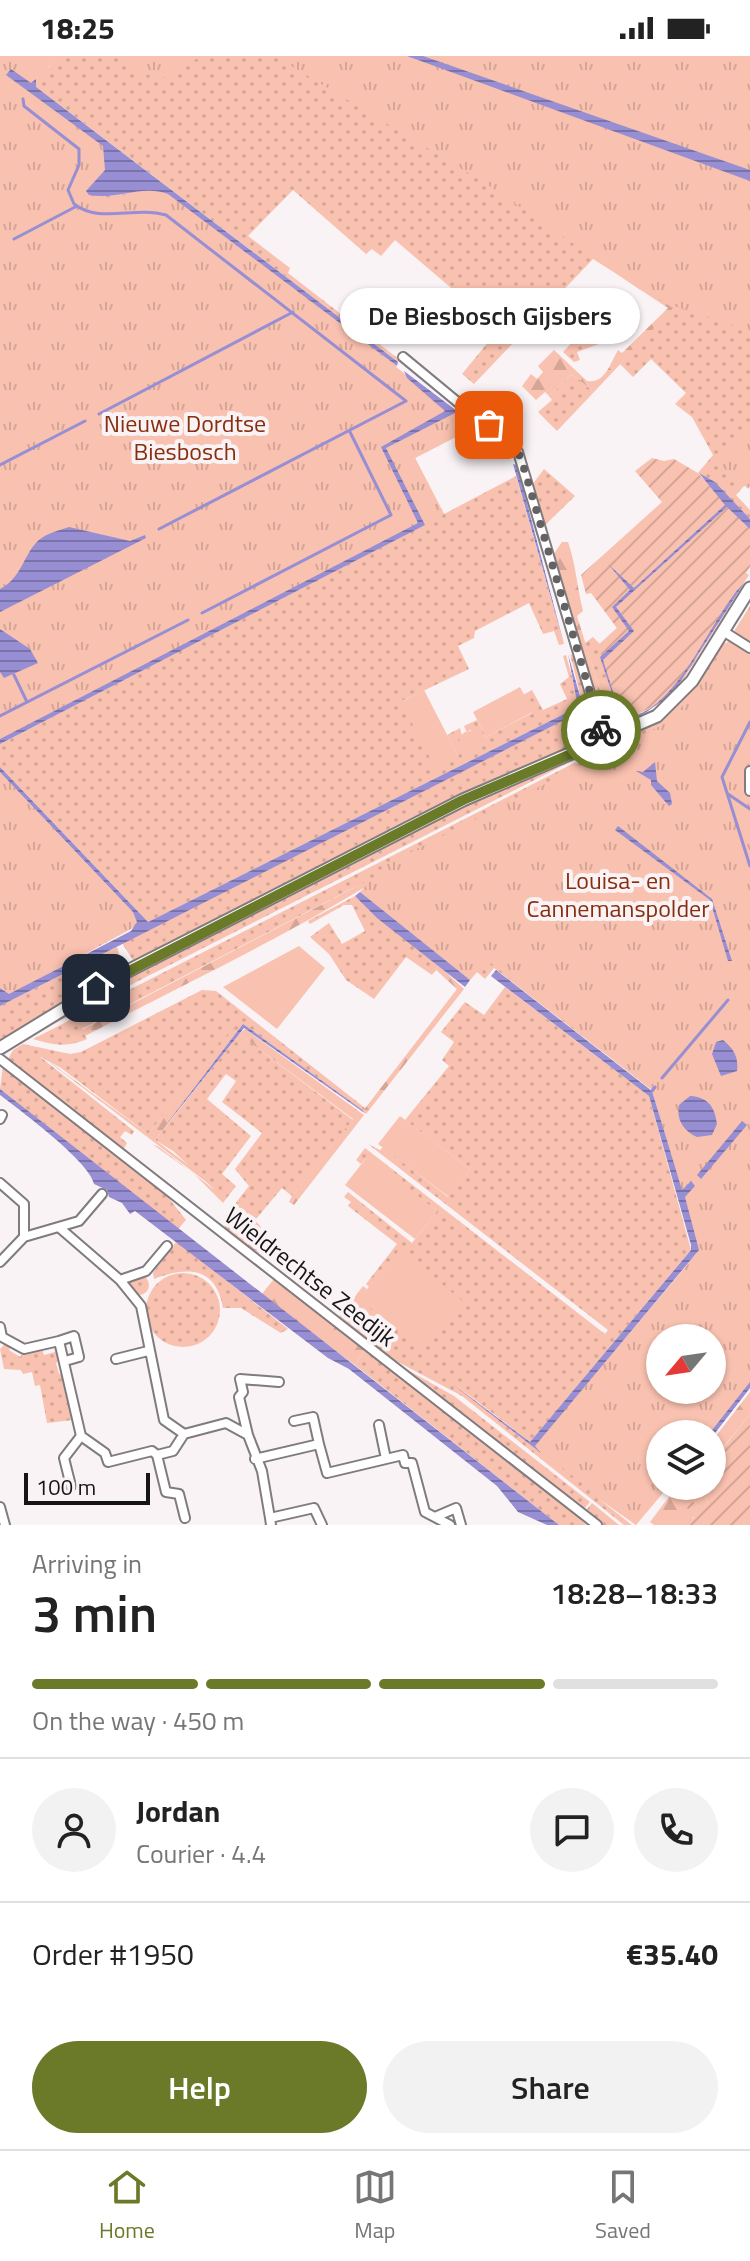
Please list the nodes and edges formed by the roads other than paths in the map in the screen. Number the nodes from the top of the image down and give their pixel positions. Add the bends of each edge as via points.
1 (403, 357) dead end
2 (750, 588) edge
3 (723, 631) junction
4 (750, 648) edge
5 (604, 740) junction
6 (750, 771) edge
7 (750, 791) edge
8 (0, 1048) edge
9 (0, 1059) edge
10 (0, 1183) edge
11 (102, 1194) dead end
12 (61, 1229) junction
13 (24, 1237) junction
14 (167, 1246) dead end
15 (0, 1262) edge
16 (120, 1280) junction
17 (0, 1327) edge
18 (1, 1339) edge
19 (59, 1341) junction
20 (148, 1351) junction
21 (116, 1359) dead end
22 (65, 1361) junction
23 (279, 1382) dead end
24 (294, 1421) dead end
25 (379, 1425) dead end
26 (184, 1434) junction
27 (248, 1435) junction
28 (81, 1436) junction
29 (319, 1444) junction
30 (157, 1455) junction
31 (255, 1459) junction
32 (386, 1459) junction
33 (71, 1486) dead end
34 (0, 1507) edge
35 (435, 1517) junction
36 (185, 1518) dead end
37 (271, 1521) edge
38 (5, 1525) edge
39 (322, 1525) edge
40 (450, 1525) edge
41 (461, 1525) edge
42 (597, 1525) edge

1 - 5 street via 518,452
2 - 3 street
3 - 4 street
3 - 5 street via 675,702
5 - 8 street via 463,800 116,977
6 - 7 street
9 - 42 street, Wieldrechtse Zeedijk
10 - 13 street via 24,1204
11 - 12 street via 79,1221
12 - 13 street
12 - 16 street
13 - 15 street
14 - 16 street via 146,1271
16 - 20 street via 141,1306
17 - 18 street
18 - 19 street via 24,1349
19 - 22 street
19 - 22 street via 74,1336 79,1357
20 - 21 street
20 - 26 street via 164,1420
22 - 28 street
23 - 27 street via 240,1379
24 - 29 street via 313,1417
25 - 32 street
26 - 27 street via 226,1423
26 - 30 street via 173,1451
27 - 31 street
28 - 30 street via 105,1453 108,1462 152,1451
28 - 33 street via 64,1458
29 - 31 street
29 - 32 street via 327,1473
30 - 36 street via 166,1492 179,1494
31 - 37 street
32 - 35 street via 403,1455 405,1463 412,1463 425,1512
34 - 38 street
35 - 40 street
35 - 41 street via 456,1508
37 - 39 street via 314,1508

